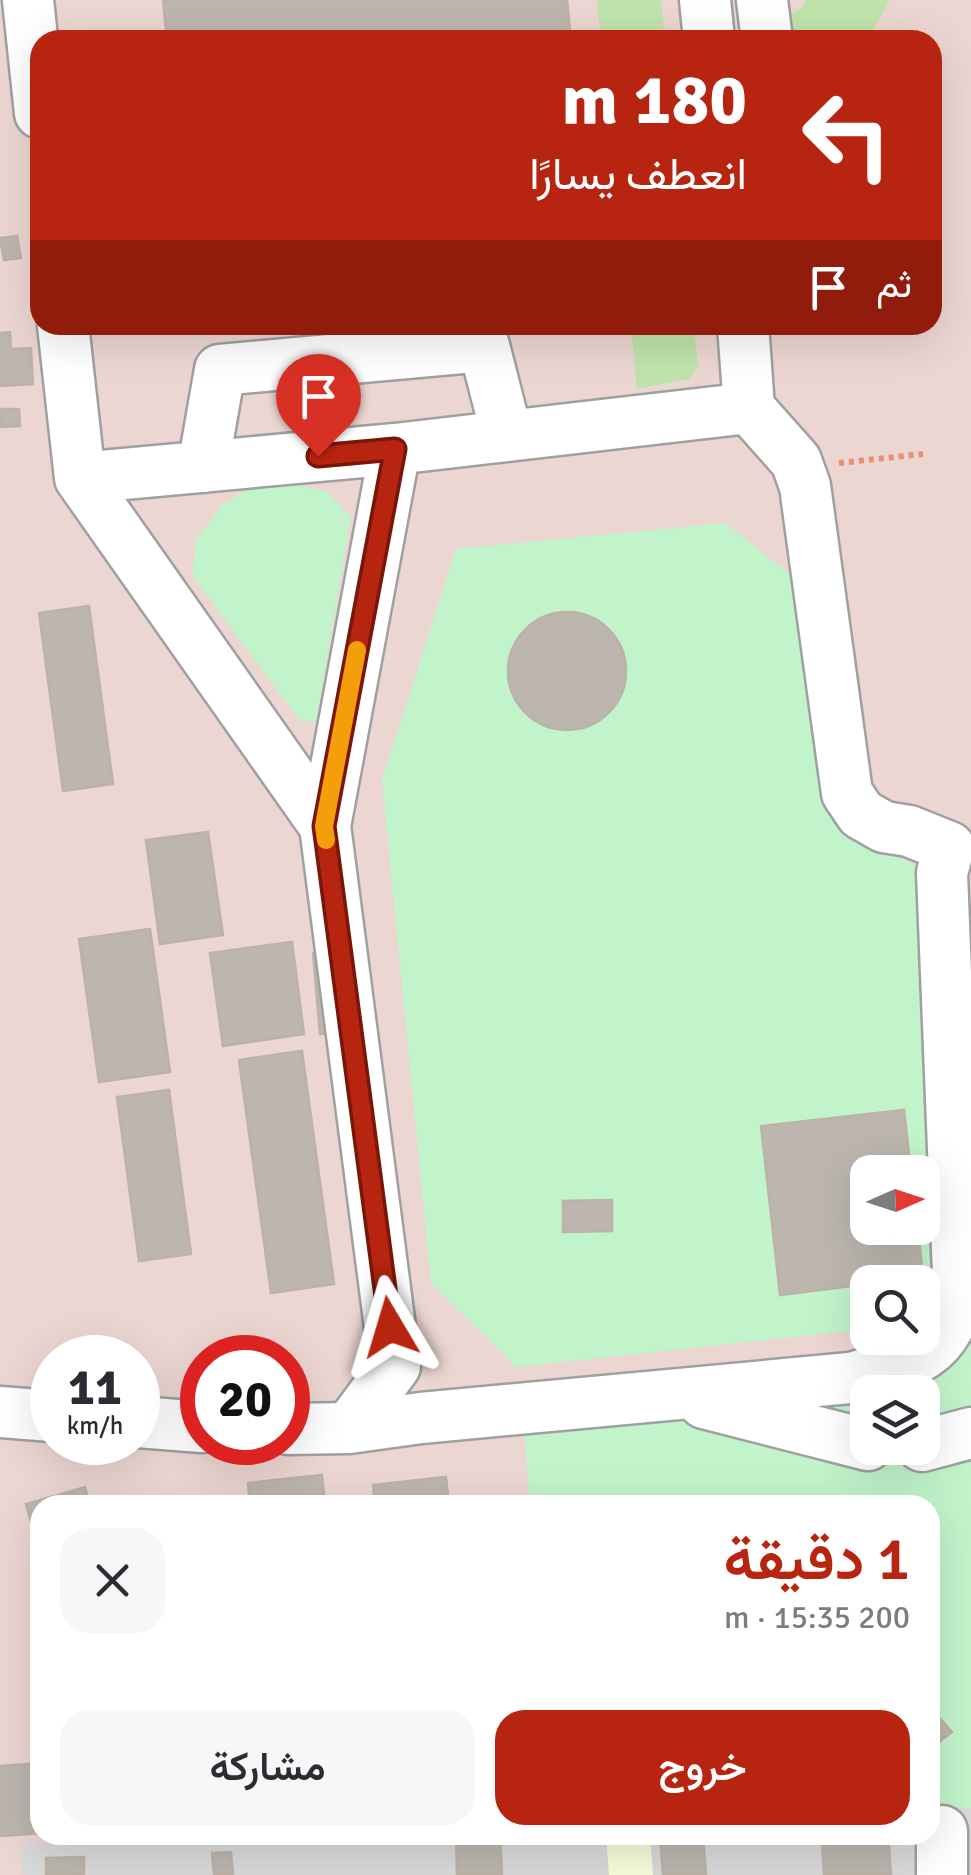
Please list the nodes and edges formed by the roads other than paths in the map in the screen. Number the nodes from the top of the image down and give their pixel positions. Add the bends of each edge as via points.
1 (28, 0) edge
2 (705, 0) edge
3 (762, 0) edge
4 (31, 30) edge
5 (708, 30) edge
6 (766, 30) edge
7 (64, 335) edge
8 (745, 335) edge
9 (749, 408) junction
10 (506, 436) junction
11 (395, 449) junction
12 (204, 467) junction
13 (80, 478) junction
14 (324, 826) junction
15 (395, 1366) junction
16 (670, 1394) junction
17 (0, 1412) edge
18 (30, 1414) edge
19 (421, 1418) junction
20 (310, 1428) edge
21 (348, 1428) junction
22 (971, 1433) edge
23 (850, 1439) edge
24 (940, 1441) edge

1 - 4 lane
2 - 5 lane
3 - 6 lane
7 - 13 lane
8 - 9 lane
9 - 10 lane
9 - 16 lane via 796,461 805,486 848,793 861,814 949,847 942,873 959,1300 941,1340 895,1366 850,1378
10 - 11 lane
10 - 12 lane via 484,346 220,370
11 - 12 lane
11 - 14 lane
12 - 13 lane
13 - 14 lane
14 - 15 lane
15 - 19 lane
15 - 21 lane
16 - 19 lane
16 - 23 lane
17 - 18 lane
19 - 21 lane
20 - 21 lane
22 - 24 lane

